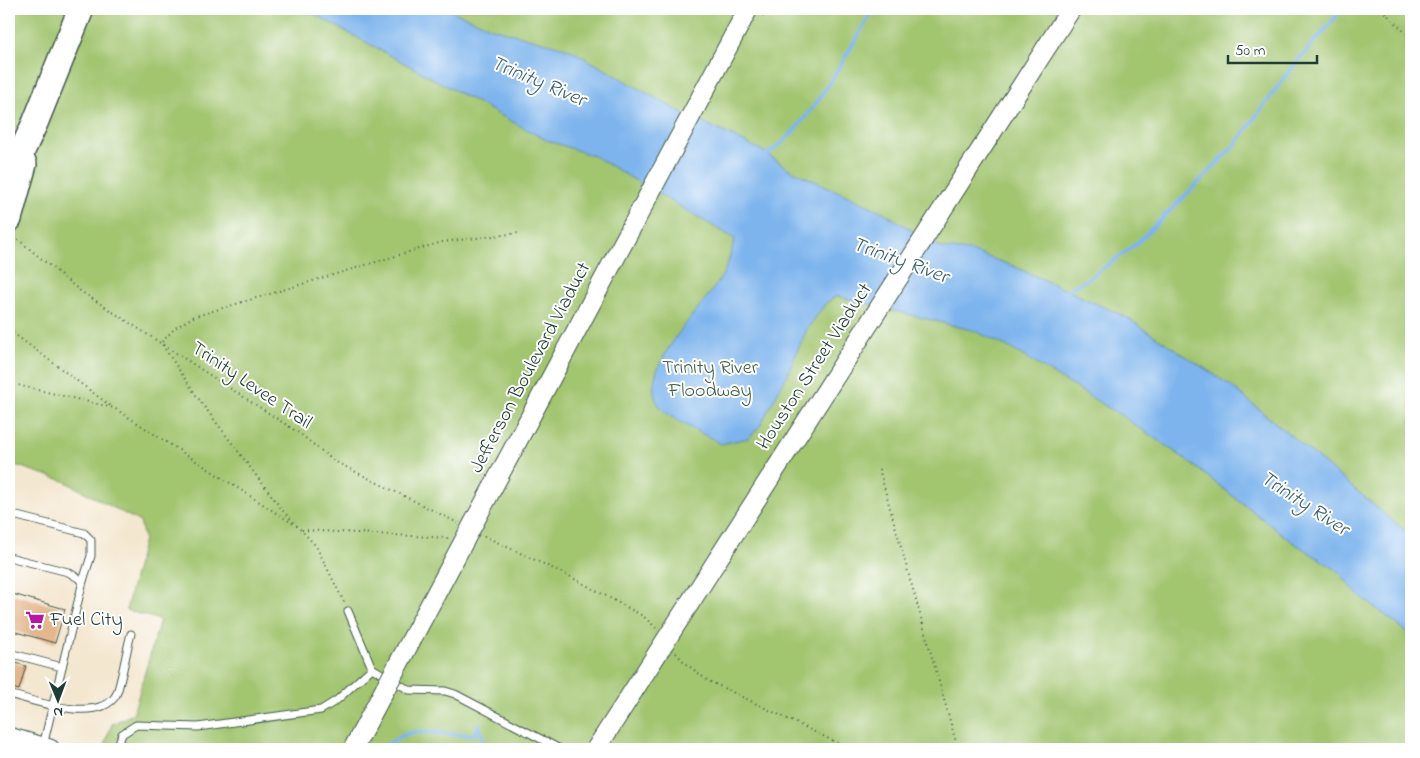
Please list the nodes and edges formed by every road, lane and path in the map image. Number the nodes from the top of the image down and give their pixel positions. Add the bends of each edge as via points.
1 (81, 9) edge
2 (748, 9) edge
3 (1071, 9) edge
4 (1381, 9) edge
5 (1411, 38) edge
6 (34, 124) junction
7 (9, 179) edge
8 (9, 219) edge
9 (9, 231) edge
10 (519, 233) dead end
11 (9, 330) edge
12 (161, 343) junction
13 (9, 383) edge
14 (114, 408) junction
15 (879, 469) dead end
16 (9, 514) edge
17 (458, 523) dead end
18 (302, 530) junction
19 (483, 536) dead end
20 (452, 538) dead end
21 (482, 540) dead end
22 (492, 540) junction
23 (9, 557) edge
24 (83, 581) junction
25 (348, 611) joint
26 (658, 630) dead end
27 (131, 634) dead end
28 (674, 650) dead end
29 (9, 653) edge
30 (62, 667) junction
31 (372, 668) junction
32 (9, 694) edge
33 (53, 706) junction
34 (9, 737) edge
35 (45, 749) edge
36 (117, 749) edge
37 (353, 749) edge
38 (560, 749) edge
39 (596, 749) edge
40 (850, 749) edge
41 (958, 749) edge

1 - 6 highway
2 - 37 main road, Jefferson Boulevard Viaduct, bridge
3 - 39 main road, Houston Street Viaduct, bridge
4 - 5 path
6 - 7 highway
6 - 8 highway
9 - 12 path, Trinity Levee Trail via 79,290
10 - 12 path via 442,242 193,317 175,328
11 - 14 path
12 - 17 path, Trinity Levee Trail via 299,433 334,461
12 - 18 path via 200,401 284,512
13 - 14 path
14 - 18 path
15 - 41 path
16 - 24 lane via 84,533 91,540
18 - 20 path
18 - 25 path via 316,546
19 - 22 path
21 - 22 path
22 - 26 path via 579,581 643,616
23 - 24 lane via 68,572
24 - 30 lane
25 - 31 lane
27 - 33 lane via 116,695 91,709
28 - 40 path via 707,680
29 - 30 lane
30 - 33 lane
31 - 36 lane via 321,710 205,727 136,725 122,734
31 - 38 lane via 410,690 455,694
32 - 33 lane
33 - 35 lane
34 - 35 main road

